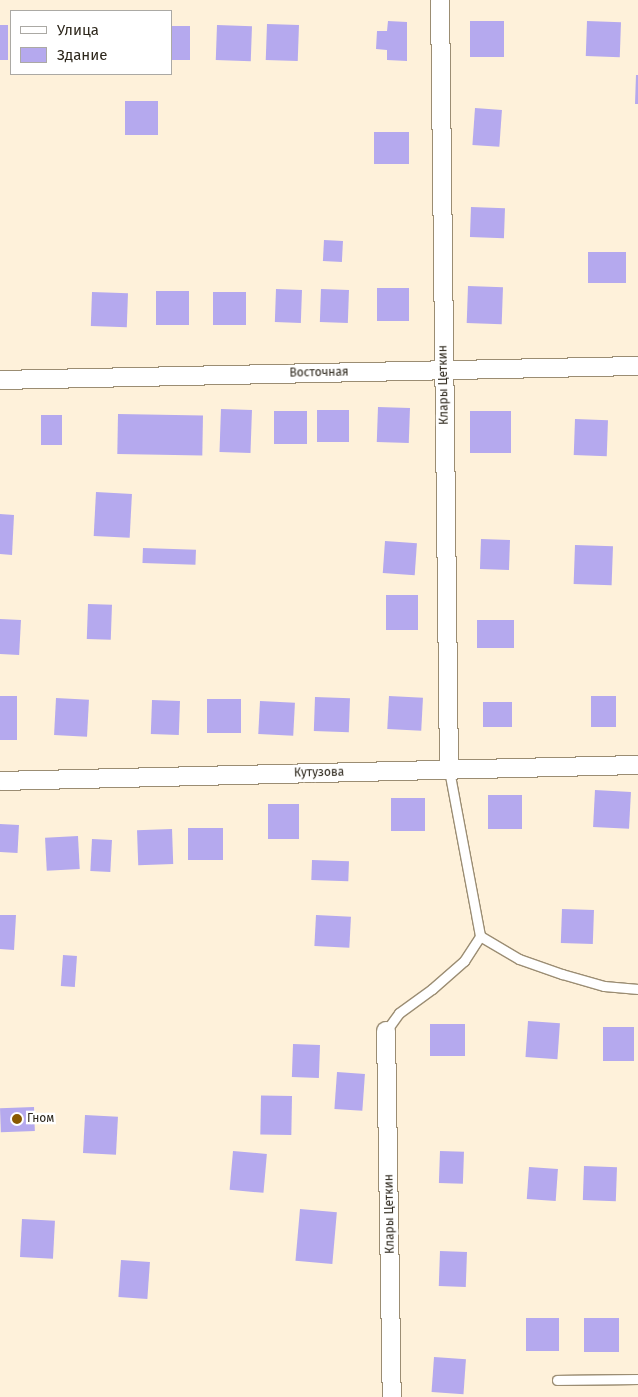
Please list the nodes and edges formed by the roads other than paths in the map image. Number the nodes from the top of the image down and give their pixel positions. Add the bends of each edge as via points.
1 (440, 0) edge
2 (638, 366) edge
3 (444, 370) junction
4 (0, 380) edge
5 (638, 765) edge
6 (449, 770) junction
7 (0, 781) edge
8 (480, 936) junction
9 (638, 989) edge
10 (386, 1031) joint
11 (638, 1379) edge
12 (557, 1380) dead end
13 (392, 1397) edge

1 - 3 street, Клары Цеткин
2 - 3 street, Восточная
3 - 4 street, Восточная
3 - 6 street, Клары Цеткин
5 - 6 street, Кутузова
6 - 7 street, Кутузова
6 - 8 lane
8 - 9 lane via 519,959 562,974 604,986
8 - 10 lane via 464,961 399,1013
10 - 13 street, Клары Цеткин
11 - 12 lane

